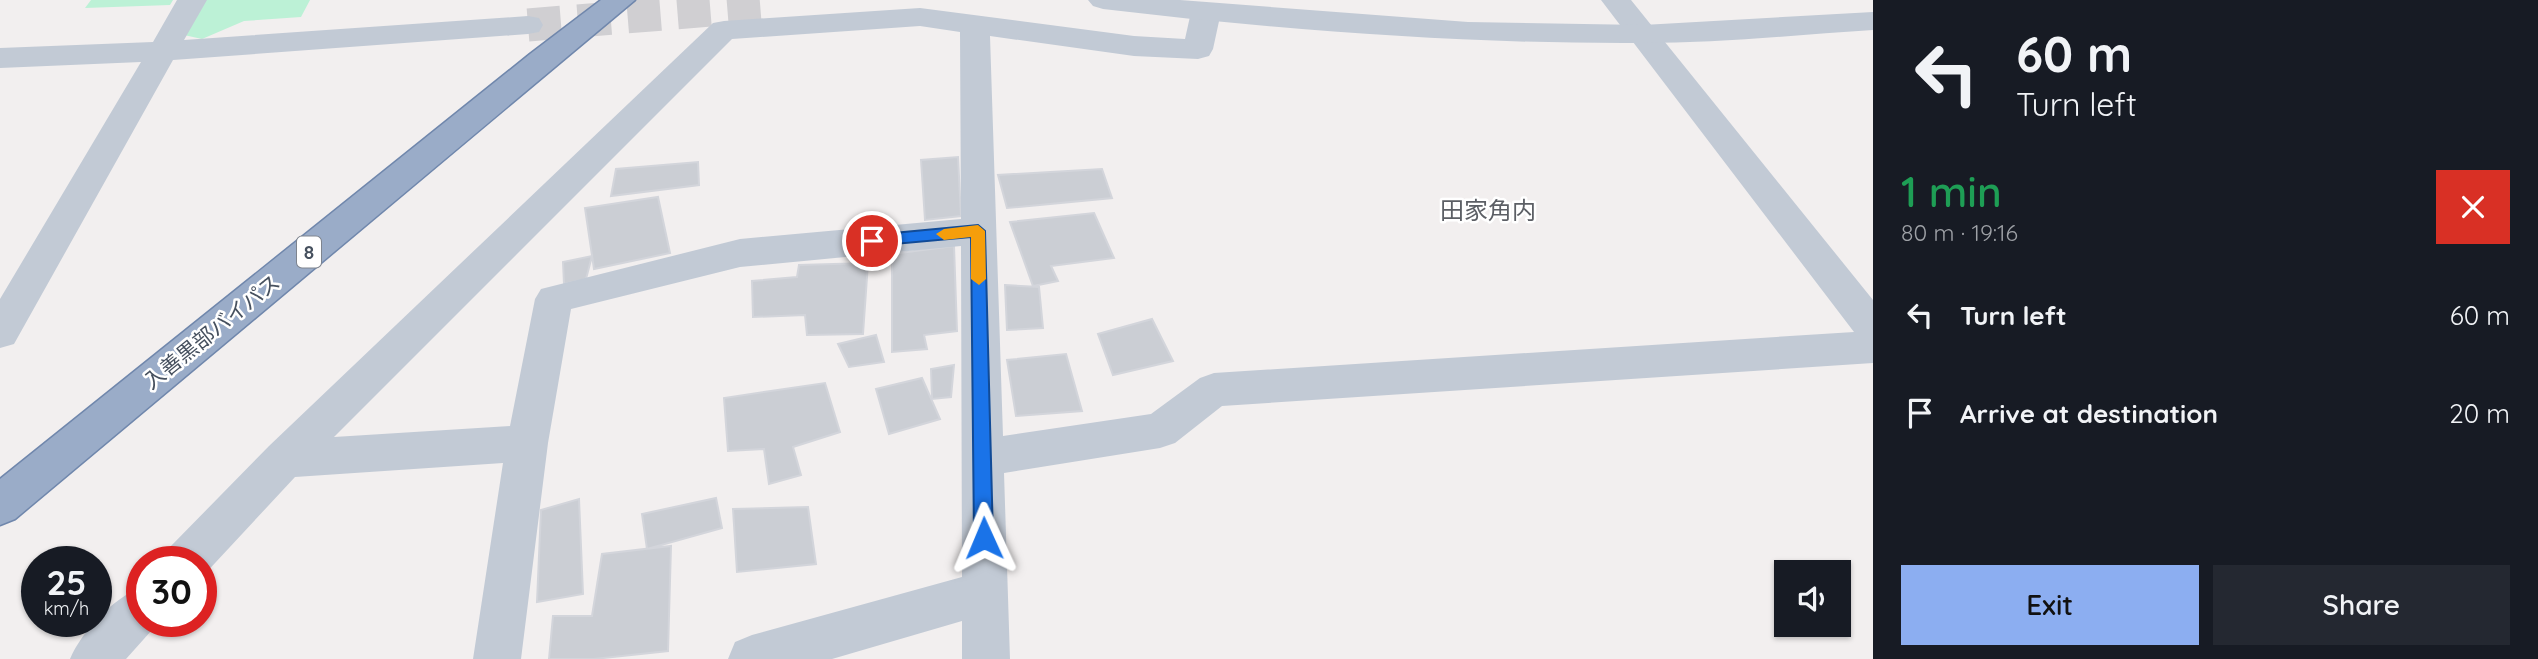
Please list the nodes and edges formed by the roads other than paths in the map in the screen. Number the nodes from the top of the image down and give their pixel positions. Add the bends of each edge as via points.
1 (192, 0) edge
2 (620, 0) edge
3 (1103, 0) edge
4 (1616, 0) edge
5 (761, 6) dead end
6 (523, 12) tunnel mouth
7 (1206, 12) junction
8 (920, 17) junction
9 (1873, 21) edge
10 (975, 24) junction
11 (1643, 34) junction
12 (162, 51) junction
13 (0, 58) edge
14 (978, 231) junction
15 (1873, 328) edge
16 (0, 333) edge
17 (1873, 347) edge
18 (527, 443) junction
19 (981, 457) junction
20 (284, 459) junction
21 (0, 505) edge
22 (201, 546) edge
23 (985, 592) junction
24 (126, 626) edge
25 (94, 659) edge
26 (497, 659) edge
27 (752, 659) edge
28 (986, 659) edge

1 - 12 street
2 - 21 highway, 入善黒部バイパス / 8
3 - 7 street
4 - 11 street
5 - 8 street via 894,1
6 - 12 street
7 - 10 street via 1198,49 1134,46
7 - 11 street via 1468,31
8 - 10 street
8 - 20 street via 724,30
9 - 11 street
10 - 14 street
11 - 15 street
12 - 13 street
12 - 16 street
14 - 18 street via 740,253 554,299
14 - 19 street
17 - 19 street via 1214,390 1160,430
18 - 20 street
18 - 26 street
19 - 23 street
20 - 22 street
23 - 27 street
23 - 28 street
24 - 25 street

